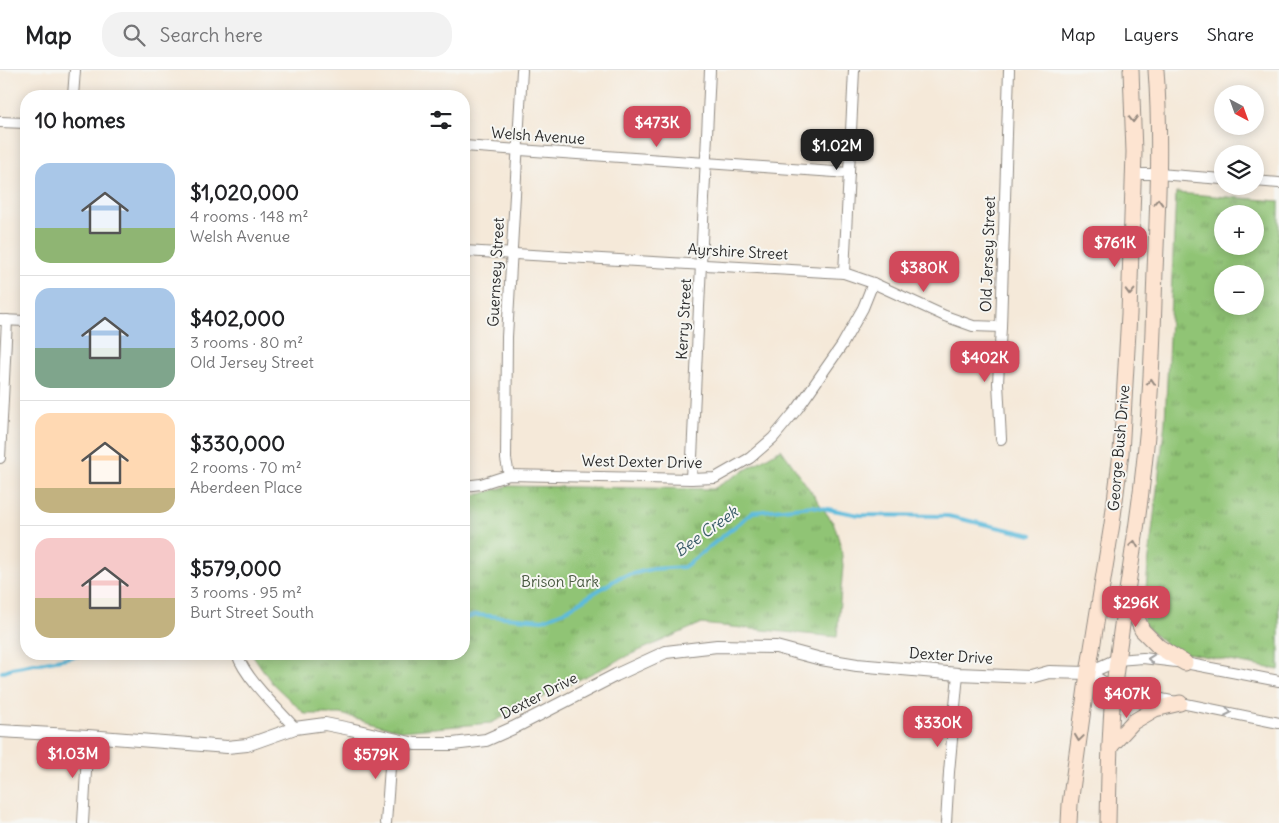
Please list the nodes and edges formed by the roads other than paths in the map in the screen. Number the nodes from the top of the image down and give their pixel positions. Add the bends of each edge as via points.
1 (75, 70) edge
2 (522, 70) edge
3 (710, 70) edge
4 (854, 70) edge
5 (1009, 70) edge
6 (1131, 70) edge
7 (1156, 70) edge
8 (73, 90) edge
9 (0, 122) edge
10 (20, 123) edge
11 (470, 146) edge
12 (518, 150) junction
13 (706, 164) junction
14 (849, 173) junction
15 (1133, 174) junction
16 (1159, 174) junction
17 (1214, 178) edge
18 (1264, 181) edge
19 (1279, 182) edge
20 (470, 251) edge
21 (512, 253) junction
22 (701, 265) junction
23 (844, 273) junction
24 (873, 283) junction
25 (3, 320) edge
26 (20, 321) edge
27 (1001, 327) junction
28 (1001, 438) dead end
29 (0, 458) edge
30 (509, 475) junction
31 (692, 479) junction
32 (470, 485) edge
33 (1126, 592) junction
34 (239, 660) edge
35 (1117, 660) junction
36 (1185, 663) junction
37 (1088, 673) junction
38 (958, 674) junction
39 (1279, 681) edge
40 (1114, 689) junction
41 (1180, 703) junction
42 (1279, 723) edge
43 (295, 728) junction
44 (0, 731) edge
45 (88, 736) junction
46 (392, 739) junction
47 (1110, 747) junction
48 (83, 823) edge
49 (386, 823) edge
50 (946, 823) edge
51 (1069, 823) edge
52 (1108, 823) edge

1 - 8 street
2 - 12 street, Guernsey Street
3 - 13 street, Kerry Street
4 - 14 street
5 - 27 street, Old Jersey Street
6 -> 15 main road, George Bush Drive
7 - 16 main road, George Bush Drive
9 - 10 street
11 - 12 street, Welsh Avenue
12 - 13 street, Welsh Avenue
12 - 21 street, Guernsey Street
13 - 14 street, Welsh Avenue
13 - 22 street, Kerry Street
14 - 23 street
15 - 16 street
15 -> 37 main road, George Bush Drive via 1121,454
16 - 17 street
33 -> 16 main road, George Bush Drive via 1146,445
18 - 19 street
20 - 21 street, Ayrshire Street
21 - 22 street, Ayrshire Street
21 - 30 street, Guernsey Street via 505,442
22 - 23 street, Ayrshire Street
22 - 31 street, Kerry Street
23 - 24 street, Ayrshire Street
24 - 27 street, Ayrshire Street via 973,326
24 - 31 street, West Dexter Drive via 842,345 773,438 750,458 715,478
25 - 26 street
25 - 29 street
27 - 28 street, Old Jersey Street via 998,383
30 - 31 street, West Dexter Drive
30 - 32 street, West Dexter Drive
33 - 35 main road, George Bush Drive
33 - 36 main road via 1142,630 1158,647
34 - 43 street via 262,692
36 -> 35 street via 1143,658
35 - 37 street
35 - 40 main road, George Bush Drive
36 - 39 street
37 - 38 street, Dexter Drive via 1049,672 1031,677
37 - 40 street
37 -> 51 main road, George Bush Drive
38 - 46 street, Dexter Drive via 848,663 776,647 717,646 666,652 486,740 415,744
38 - 50 street
40 - 41 street
40 - 47 main road, George Bush Drive
41 -> 42 street
41 - 47 main road via 1155,709 1133,722
43 - 45 street, Dexter Drive via 247,745 227,747
43 - 46 street, Dexter Drive via 325,724
44 - 45 street, Dexter Drive
45 - 48 street
46 - 49 street
47 - 52 main road, George Bush Drive

